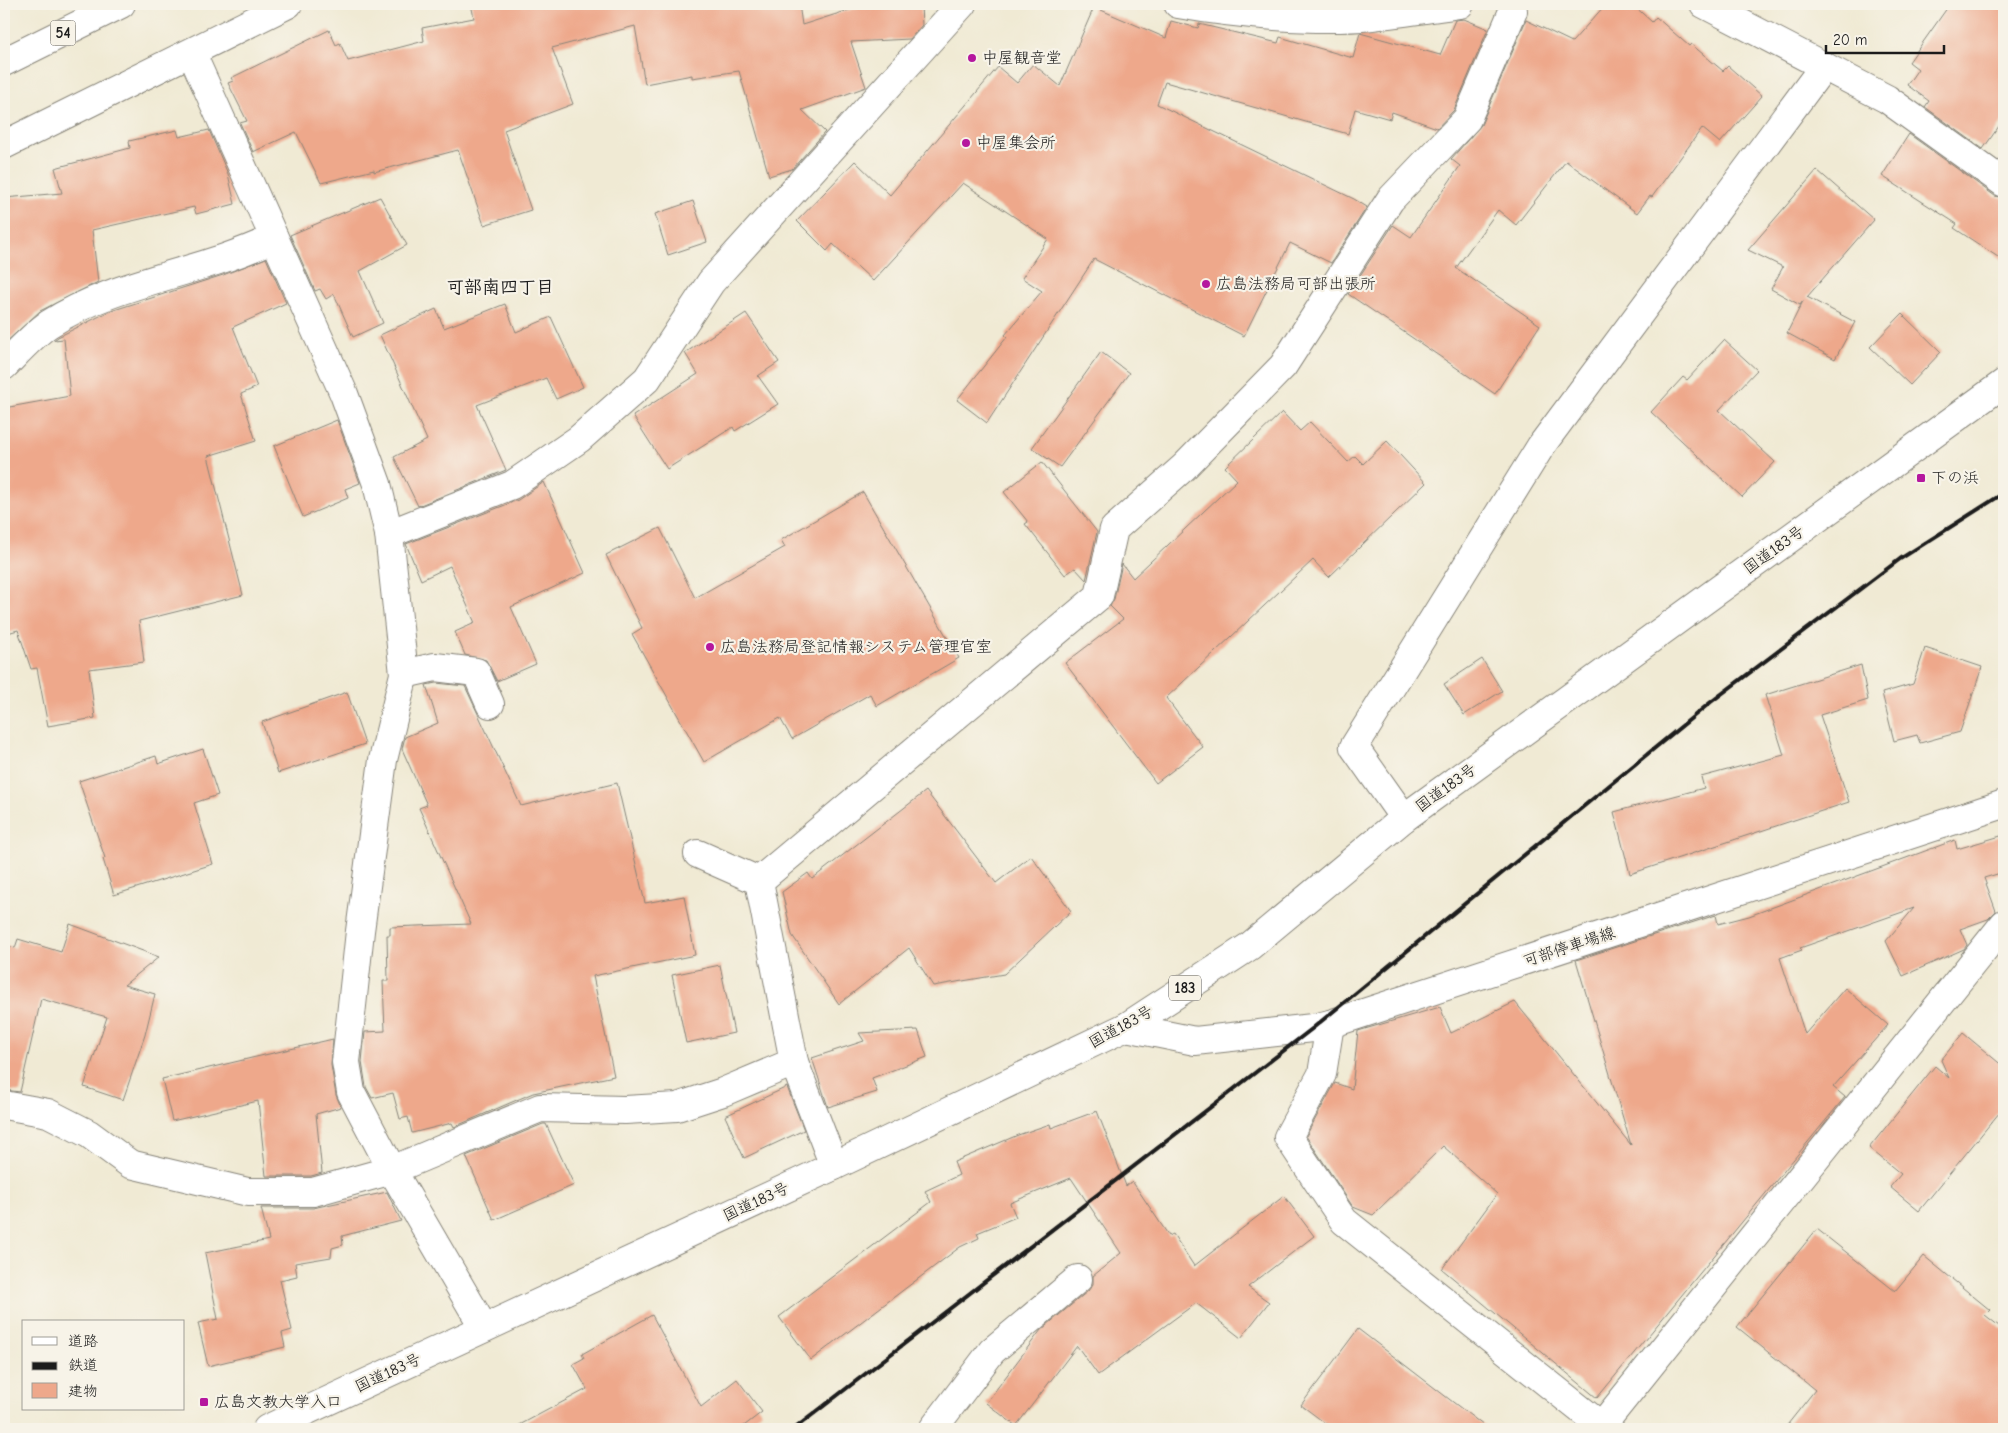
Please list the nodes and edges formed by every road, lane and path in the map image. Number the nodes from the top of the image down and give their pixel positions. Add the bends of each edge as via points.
1 (121, 4) edge
2 (288, 4) edge
3 (962, 4) edge
4 (1178, 4) edge
5 (1460, 4) edge
6 (1512, 4) edge
7 (1704, 4) edge
8 (192, 54) junction
9 (4, 62) edge
10 (1824, 66) junction
11 (4, 145) edge
12 (2004, 183) edge
13 (274, 238) junction
14 (4, 366) edge
15 (2004, 383) edge
16 (389, 534) junction
17 (404, 674) junction
18 (490, 704) dead end
19 (2004, 804) edge
20 (1404, 818) junction
21 (698, 854) dead end
22 (759, 881) junction
23 (2004, 924) edge
24 (1330, 1024) junction
25 (1126, 1027) junction
26 (794, 1062) junction
27 (4, 1105) edge
28 (834, 1166) junction
29 (392, 1170) junction
30 (1078, 1279) dead end
31 (484, 1328) junction
32 (1602, 1428) edge
33 (267, 1429) edge
34 (933, 1429) edge

1 - 9 main road, 54
2 - 8 main road
3 - 16 main road via 711,282 647,379 579,439 512,486
4 - 5 main road via 1313,18 1371,16
6 - 22 main road via 1513,11 1467,119 1390,200 1283,366 1184,467 1114,529 1099,596
7 - 10 main road
8 - 11 main road
8 - 13 main road
10 - 12 main road via 1886,99
10 - 20 main road via 1541,446 1354,748
13 - 14 main road via 242,254 107,296 49,325
13 - 16 main road via 344,394 377,484
15 - 20 main road, 国道183号 / 183
16 - 17 main road
17 - 18 main road via 434,667 476,672
17 - 29 main road via 384,760 346,1062 351,1092
19 - 24 main road, 可部停車場線
20 - 25 main road, 国道183号 / 183 via 1250,946
21 - 22 main road
22 - 26 main road
23 - 32 main road
24 - 25 main road, 可部停車場線 via 1195,1042
24 - 32 main road via 1322,1074 1288,1137 1344,1221
25 - 28 main road, 国道183号 / 183
26 - 28 main road
26 - 29 main road via 723,1092 677,1107 625,1110 540,1108
27 - 29 main road via 48,1113 88,1134 130,1164 248,1192 312,1192
28 - 31 main road, 国道183号 / 183
29 - 31 main road
30 - 34 main road via 992,1351
31 - 33 main road, 国道183号 / 183

